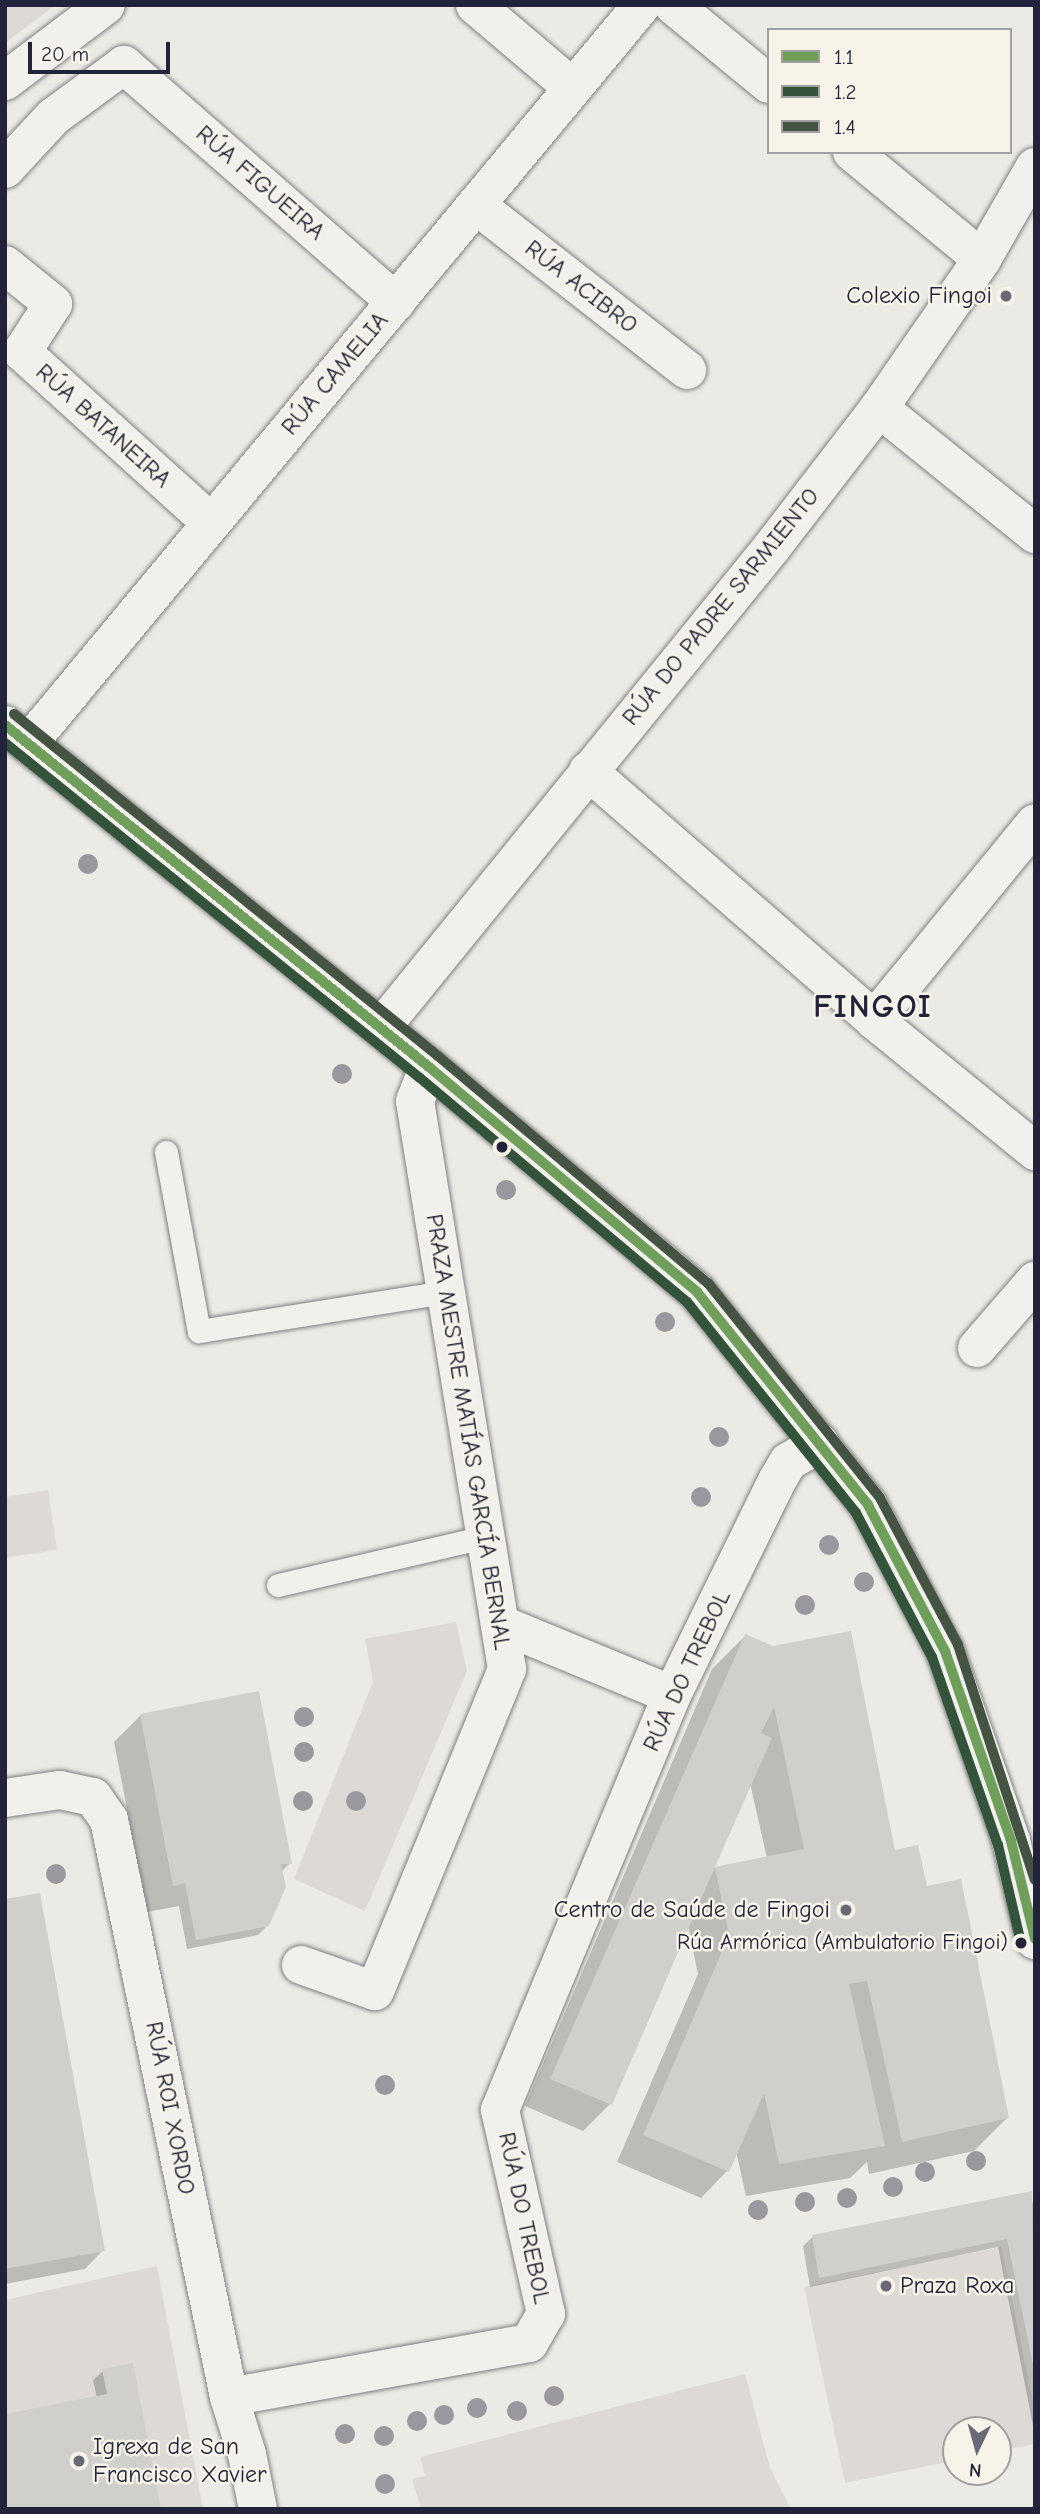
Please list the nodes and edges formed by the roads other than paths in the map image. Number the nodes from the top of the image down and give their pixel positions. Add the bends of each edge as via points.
1 (106, 5) edge
2 (475, 5) edge
3 (642, 5) edge
4 (673, 5) edge
5 (5, 81) edge
6 (767, 82) edge
7 (573, 88) junction
8 (854, 154) edge
9 (1035, 167) edge
10 (5, 169) edge
11 (476, 205) junction
12 (982, 259) junction
13 (5, 265) edge
14 (396, 302) junction
15 (687, 370) dead end
16 (879, 408) junction
17 (211, 523) junction
18 (1035, 534) edge
19 (17, 735) edge
20 (588, 771) junction
21 (1035, 823) edge
22 (874, 1020) junction
23 (381, 1028) junction
24 (429, 1067) junction
25 (1035, 1151) edge
26 (166, 1152) dead end
27 (1035, 1281) edge
28 (444, 1292) junction
29 (977, 1348) dead end
30 (820, 1443) junction
31 (485, 1537) junction
32 (278, 1585) dead end
33 (500, 1624) junction
34 (672, 1695) junction
35 (5, 1798) edge
36 (1035, 1940) edge
37 (301, 1965) dead end
38 (229, 2397) junction
39 (258, 2509) edge

1 - 5 street
2 - 7 street
3 - 7 street, RÚA CAMELIA
4 - 6 street
7 - 11 street, RÚA CAMELIA
8 - 12 street
9 - 12 street, RÚA DO PADRE SARMIENTO
10 - 14 street, RÚA FIGUEIRA via 53,117 124,65
11 - 14 street, RÚA CAMELIA
11 - 15 street, RÚA ACIBRO
12 - 16 street, RÚA DO PADRE SARMIENTO
13 - 17 street, RÚA BATANEIRA via 53,304 22,352
14 - 17 street, RÚA CAMELIA
16 - 18 street
16 - 20 street, RÚA DO PADRE SARMIENTO
17 - 19 street, RÚA CAMELIA
19 - 23 street
20 - 22 street
20 - 23 street, RÚA DO PADRE SARMIENTO
21 - 22 street
22 - 25 street
23 - 24 street
24 - 28 street, PRAZA MESTRE MATÍAS GARCÍA BERNAL via 415,1101
24 - 30 street via 697,1292
26 - 28 lane via 199,1331
27 - 29 street
28 - 31 street, PRAZA MESTRE MATÍAS GARCÍA BERNAL
30 - 34 street, RÚA DO TREBOL via 788,1462 776,1481
30 - 36 street via 868,1505 945,1651 1011,1841
31 - 32 lane
31 - 33 street, PRAZA MESTRE MATÍAS GARCÍA BERNAL
33 - 34 street
33 - 37 street, PRAZA MESTRE MATÍAS GARCÍA BERNAL via 507,1669 374,1991
34 - 38 street, RÚA DO TREBOL via 500,2110 546,2314 528,2343
35 - 38 street, RÚA ROI XORDO via 60,1790 93,1797 109,1820
38 - 39 street, RÚA ROI XORDO

